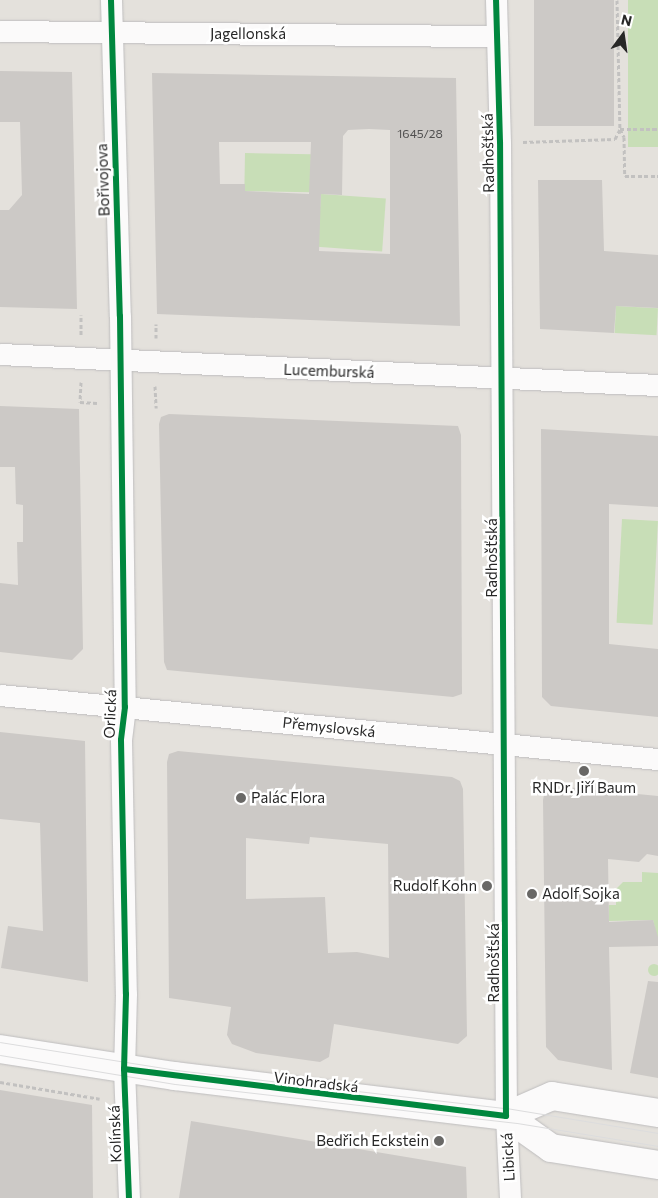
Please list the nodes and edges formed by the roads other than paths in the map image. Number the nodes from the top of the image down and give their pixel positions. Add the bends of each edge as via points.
1 (111, 0) edge
2 (496, 0) edge
3 (0, 31) edge
4 (112, 34) junction
5 (497, 36) junction
6 (0, 354) edge
7 (120, 360) junction
8 (502, 377) junction
9 (658, 385) edge
10 (0, 695) edge
11 (124, 707) junction
12 (506, 745) junction
13 (658, 758) edge
14 (0, 1049) edge
15 (124, 1069) junction
16 (658, 1113) edge
17 (506, 1116) junction
18 (658, 1165) edge
19 (129, 1198) edge
20 (510, 1198) edge

1 - 4 street, Bořivojova
2 - 5 street, Radhošťská
3 - 4 street, Jagellonská
4 - 5 street, Jagellonská
4 - 7 street, Bořivojova
5 - 8 street, Radhošťská
6 - 7 street, Lucemburská
7 - 8 street, Lucemburská
7 - 11 street, Orlická
8 - 9 street, Lucemburská
8 - 12 street, Radhošťská
10 - 11 street, Přemyslovská
11 - 12 street, Přemyslovská
11 - 15 street, Orlická via 121,740 126,994
12 - 13 street, Přemyslovská
12 - 17 street, Radhošťská
14 - 15 main road, Vinohradská
15 - 17 main road, Vinohradská
15 - 19 street, Kolínská
16 - 17 main road via 552,1096
17 - 18 main road, Vinohradská via 551,1148
17 - 20 street, Libická

